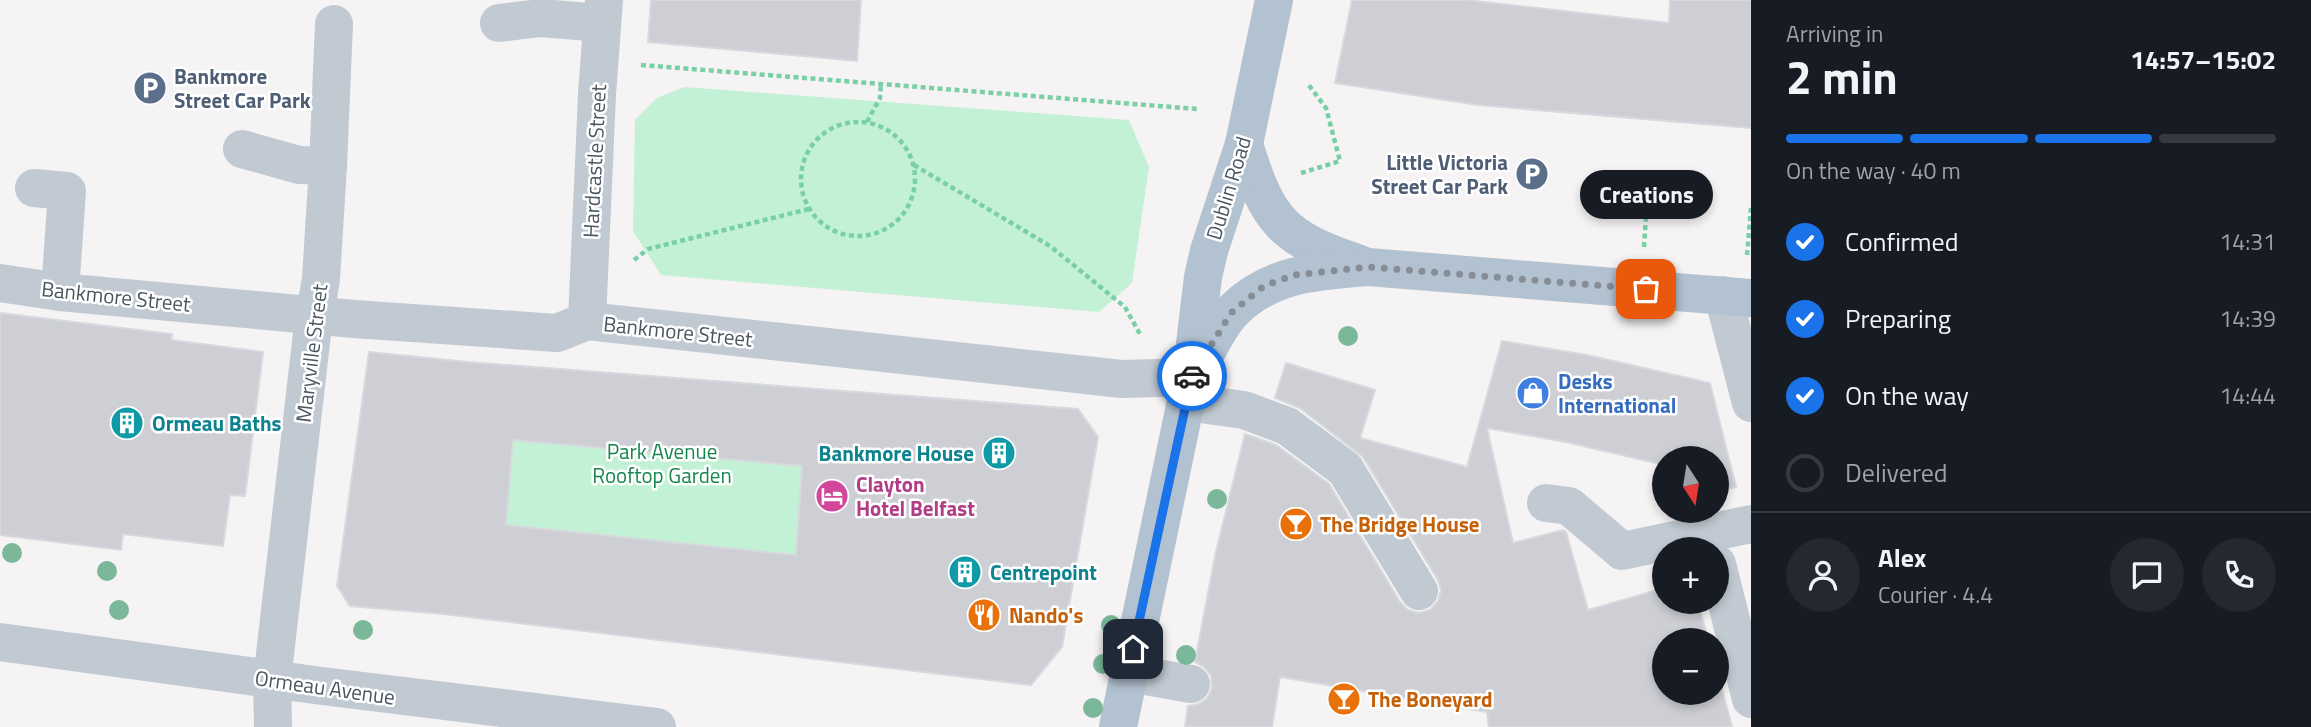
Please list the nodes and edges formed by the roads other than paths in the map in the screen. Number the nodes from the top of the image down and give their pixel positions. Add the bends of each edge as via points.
1 (1274, 0) edge
2 (603, 11) edge
3 (499, 23) dead end
4 (334, 24) dead end
5 (1244, 144) junction
6 (242, 149) dead end
7 (328, 166) junction
8 (34, 188) dead end
9 (1368, 267) junction
10 (0, 283) edge
11 (60, 292) junction
12 (1737, 296) edge
13 (315, 315) junction
14 (587, 321) junction
15 (1189, 390) junction
16 (1751, 403) edge
17 (1545, 503) dead end
18 (1751, 524) edge
19 (1729, 538) edge
20 (1652, 550) edge
21 (1419, 591) dead end
22 (1729, 612) edge
23 (0, 642) edge
24 (1128, 673) junction
25 (272, 680) junction
26 (1191, 684) dead end
27 (1751, 699) edge
28 (273, 727) edge
29 (654, 727) edge
30 (1118, 727) edge

1 - 5 main road, Dublin Road
2 - 3 street
2 - 14 street, Hardcastle Street
4 - 7 street, Maryville Street
5 - 9 main road via 1255,182 1280,225 1322,252
5 - 15 main road, Dublin Road via 1203,277
6 - 7 street via 299,164
7 - 13 street, Maryville Street
8 - 11 street via 67,191
9 - 12 main road
9 - 15 main road via 1294,275 1264,286 1231,313
10 - 11 street, Bankmore Street
11 - 13 street, Bankmore Street
12 - 16 street
13 - 14 street, Bankmore Street via 557,333
13 - 25 street, Maryville Street
14 - 15 street, Bankmore Street
15 - 21 street, Bankmore Street via 1287,426 1345,469
15 - 24 main road
17 - 20 street via 1569,506 1622,551
18 - 19 street
22 - 27 street
23 - 25 street, Ormeau Avenue
24 - 26 street
24 - 30 main road
25 - 28 street, Maryville Street
25 - 29 street, Ormeau Avenue

